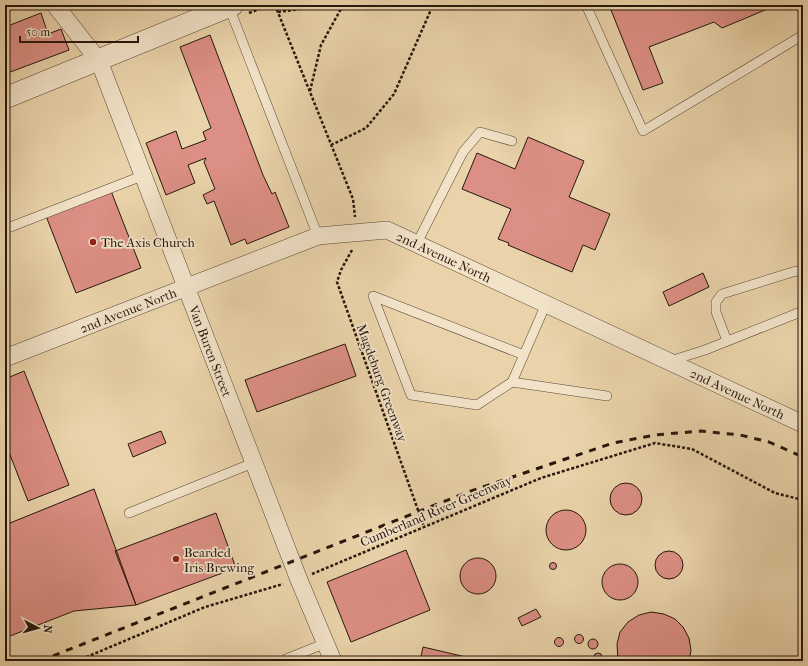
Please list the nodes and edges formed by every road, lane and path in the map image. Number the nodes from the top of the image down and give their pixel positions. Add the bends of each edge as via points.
1 (55, 5) edge
2 (275, 5) edge
3 (329, 5) edge
4 (347, 5) edge
5 (433, 5) edge
6 (436, 5) edge
7 (586, 5) edge
8 (231, 6) edge
9 (452, 9) dead end
10 (278, 12) junction
11 (803, 35) edge
12 (99, 61) junction
13 (310, 91) junction
14 (5, 98) edge
15 (512, 141) dead end
16 (331, 145) junction
17 (142, 176) junction
18 (355, 224) dead end
19 (5, 229) edge
20 (318, 236) junction
21 (417, 243) junction
22 (354, 246) dead end
23 (803, 273) edge
24 (185, 287) junction
25 (546, 304) junction
26 (803, 311) edge
27 (727, 341) junction
28 (524, 355) junction
29 (5, 358) edge
30 (668, 361) junction
31 (512, 382) junction
32 (608, 396) dead end
33 (803, 424) edge
34 (254, 463) junction
35 (803, 500) edge
36 (129, 513) dead end
37 (424, 527) junction
38 (299, 580) junction
39 (326, 643) junction
40 (77, 661) edge
41 (286, 661) edge
42 (333, 661) edge

1 - 12 street, Van Buren Street
2 - 10 path
3 - 10 path
4 - 13 path via 342,7 321,45
5 - 16 path via 394,94 366,128
6 - 9 path
7 - 11 lane via 643,131
8 - 12 street
8 - 20 lane
10 - 13 path
12 - 14 street
12 - 17 street, Van Buren Street
13 - 16 path
15 - 21 lane via 480,132 463,152
16 - 18 path via 353,199
17 - 19 lane
17 - 24 street, Van Buren Street
20 - 21 street, 2nd Avenue North via 387,230
20 - 24 street, 2nd Avenue North
21 - 25 street, 2nd Avenue North
22 - 37 path, Magdeburg Greenway via 337,282
23 - 27 lane via 796,271 722,294 716,302 716,312
24 - 29 street, 2nd Avenue North
24 - 34 street, Van Buren Street
25 - 28 lane
25 - 30 street, 2nd Avenue North
26 - 27 lane
27 - 30 lane
28 - 31 lane
28 - 31 lane via 373,296 411,395 477,405
30 - 33 street, 2nd Avenue North
31 - 32 lane
34 - 36 lane
34 - 38 street, Van Buren Street
35 - 37 path, Cumberland River Greenway via 775,493 692,449 655,443 541,478
37 - 38 path, Cumberland River Greenway
38 - 39 street, Van Buren Street
38 - 40 path, Cumberland River Greenway via 205,607
39 - 41 lane
39 - 42 street, Van Buren Street

